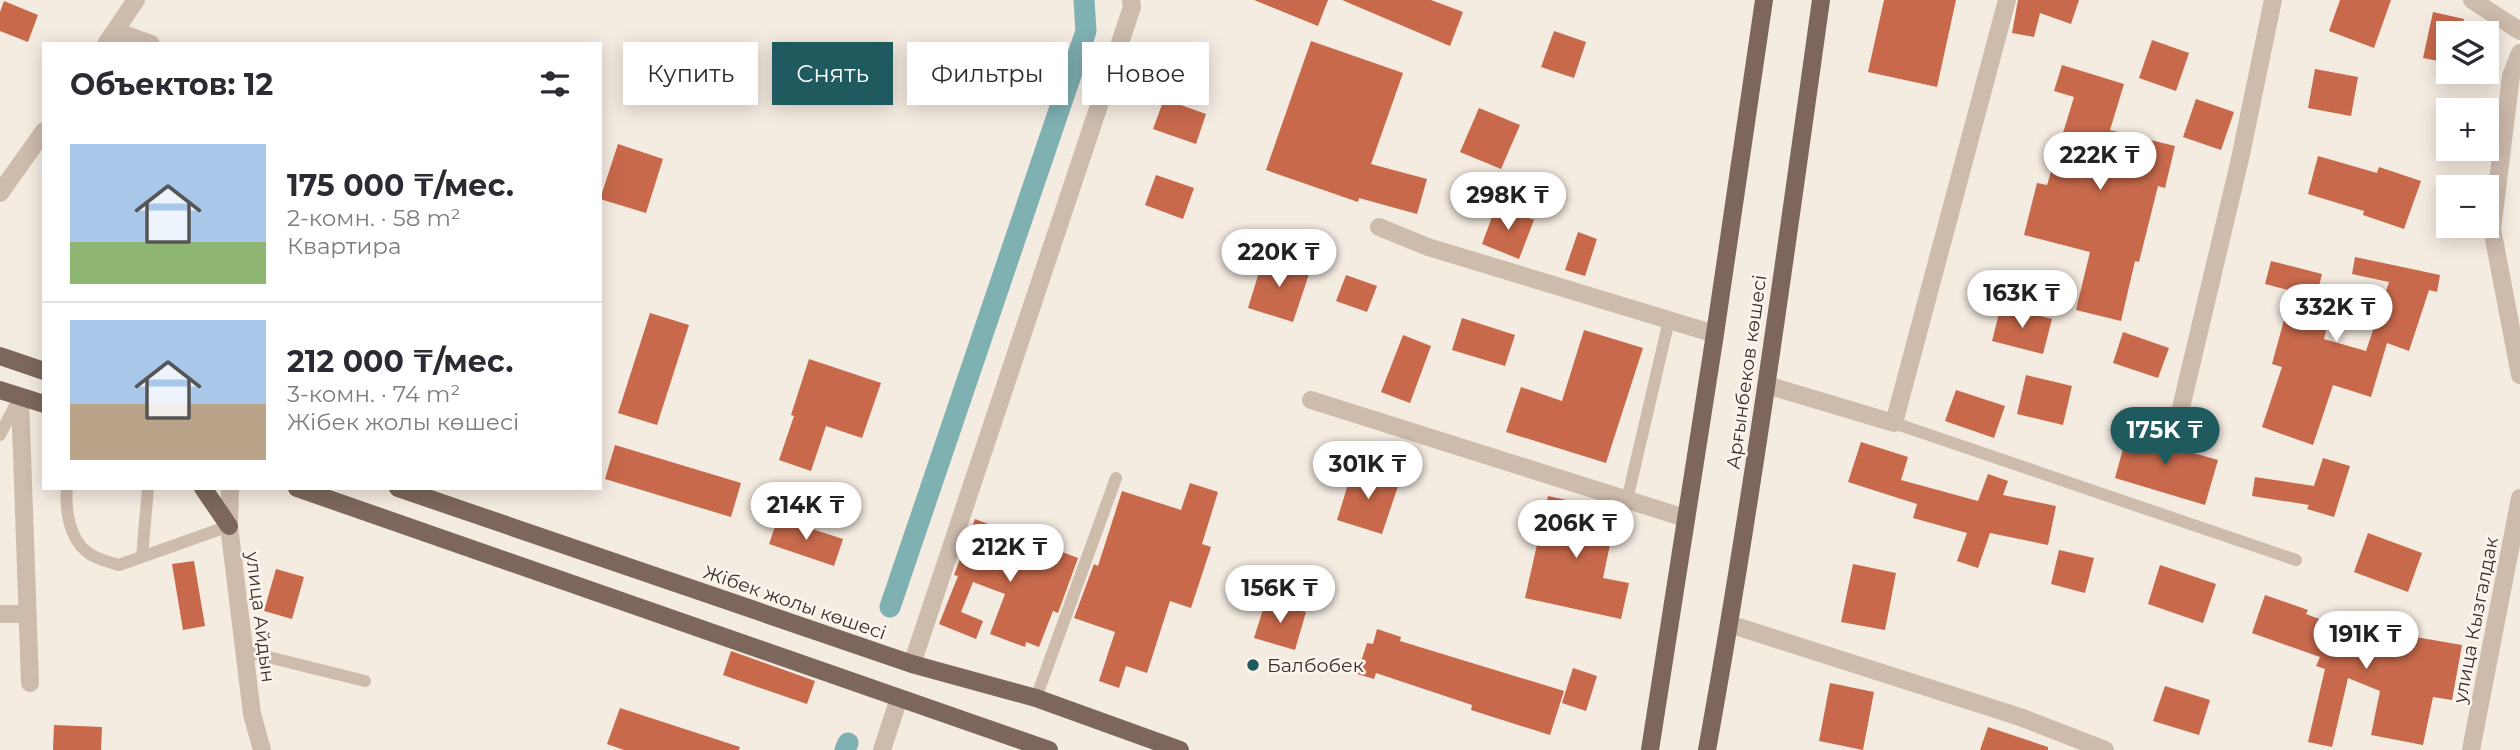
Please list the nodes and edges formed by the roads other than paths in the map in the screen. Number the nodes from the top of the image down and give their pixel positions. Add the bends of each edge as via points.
1 (136, 0) edge
2 (1764, 0) edge
3 (1821, 0) edge
4 (2007, 0) edge
5 (2273, 0) edge
6 (2472, 0) edge
7 (1134, 2) edge
8 (2520, 31) edge
9 (110, 37) edge
10 (139, 42) edge
11 (2520, 53) edge
12 (2515, 77) edge
13 (42, 134) edge
14 (0, 193) edge
15 (1379, 227) dead end
16 (1669, 320) junction
17 (1715, 334) junction
18 (0, 356) edge
19 (42, 369) edge
20 (2520, 374) edge
21 (1766, 385) junction
22 (0, 390) edge
23 (20, 397) junction
24 (1311, 400) dead end
25 (42, 403) edge
26 (1895, 423) junction
27 (2175, 433) dead end
28 (0, 435) edge
29 (1116, 478) dead end
30 (67, 490) edge
31 (148, 490) edge
32 (204, 490) edge
33 (230, 490) edge
34 (303, 490) edge
35 (404, 490) edge
36 (2520, 498) edge
37 (1627, 500) junction
38 (1685, 518) junction
39 (229, 526) junction
40 (142, 557) junction
41 (2296, 561) dead end
42 (0, 614) edge
43 (26, 614) junction
44 (1729, 624) junction
45 (244, 650) junction
46 (912, 664) junction
47 (365, 681) dead end
48 (30, 683) dead end
49 (899, 698) junction
50 (1036, 698) junction
51 (262, 750) edge
52 (882, 750) edge
53 (1049, 750) edge
54 (1180, 750) edge
55 (1650, 750) edge
56 (1707, 750) edge
57 (2105, 750) edge
58 (2471, 750) edge

1 - 9 street
2 - 17 main road, Арғынбеков көшесі
3 - 21 main road, Арғынбеков көшесі
4 - 26 street
5 - 27 street
6 - 8 street
7 - 46 street
9 - 10 street
11 - 12 street
12 - 20 street via 2492,229
13 - 14 street
15 - 16 street via 1428,247
16 - 17 street
16 - 37 lane
17 - 38 main road, Арғынбеков көшесі
18 - 19 main road
21 - 26 street
21 - 44 main road, Арғынбеков көшесі
22 - 23 main road
23 - 25 main road
23 - 28 lane
23 - 43 street
24 - 37 street
26 - 41 lane
29 - 50 lane
30 - 40 lane via 68,516 88,553 119,565
31 - 40 lane
32 - 39 main road
33 - 39 street, улица Айдын
34 - 49 main road
35 - 46 main road, Жібек жолы көшесі
36 - 58 street, улица Кызгалдак
37 - 38 street
38 - 55 main road, Арғынбеков көшесі
39 - 40 lane
39 - 45 street, улица Айдын
42 - 43 street
43 - 48 street
44 - 56 main road, Арғынбеков көшесі
44 - 57 street
45 - 47 lane
45 - 51 street, улица Айдын
46 - 50 main road, Жібек жолы көшесі
49 - 52 street
49 - 53 main road
50 - 54 main road, Жібек жолы көшесі

